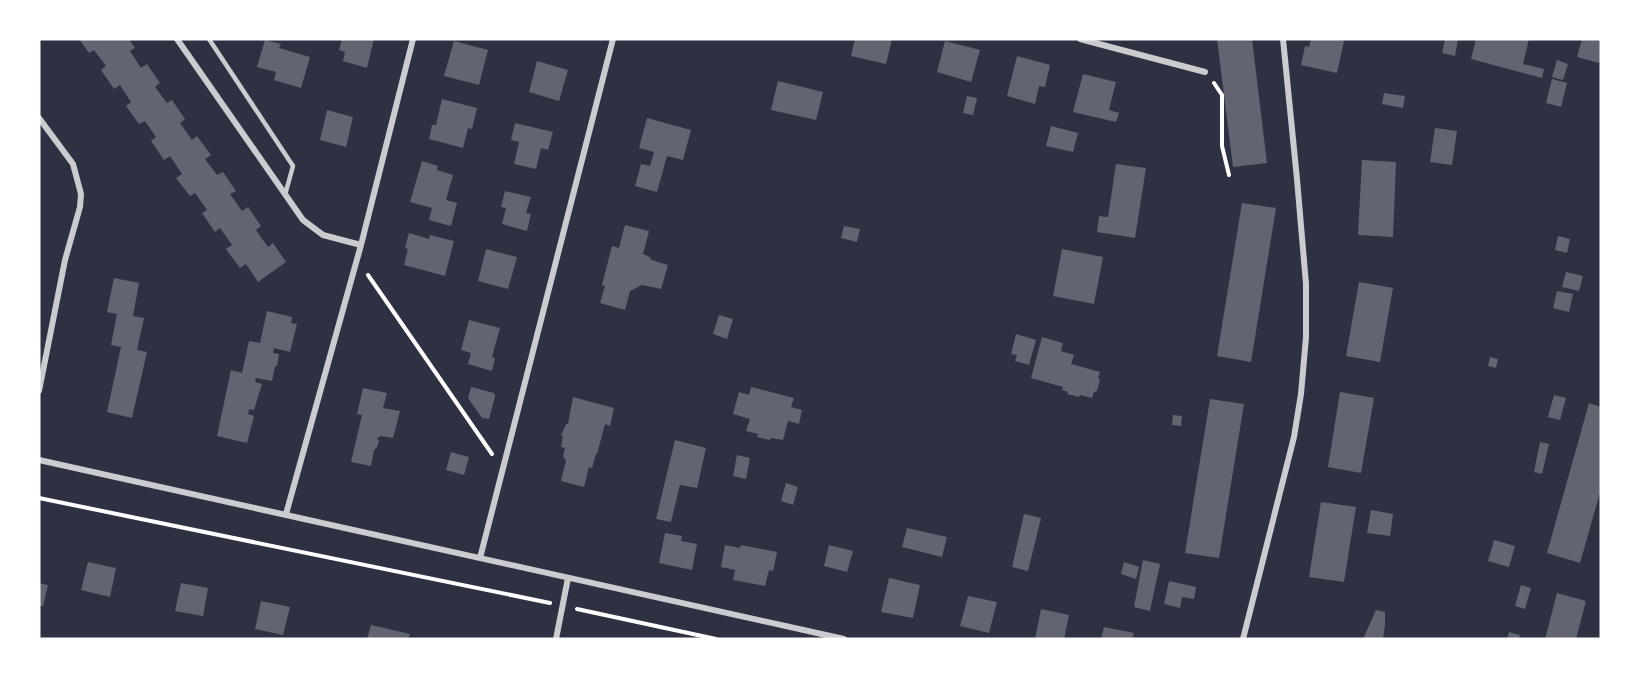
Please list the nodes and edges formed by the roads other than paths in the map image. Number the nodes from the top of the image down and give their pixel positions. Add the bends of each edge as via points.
1 (177, 39) edge
2 (210, 39) edge
3 (413, 39) edge
4 (613, 39) edge
5 (1080, 39) edge
6 (1283, 39) edge
7 (1205, 72) road end
8 (39, 118) edge
9 (285, 195) junction
10 (361, 245) junction
11 (39, 391) edge
12 (39, 460) edge
13 (286, 514) junction
14 (480, 558) junction
15 (568, 578) junction
16 (556, 639) edge
17 (844, 639) edge
18 (1243, 639) edge

1 - 9 street
2 - 9 lane via 293,166
3 - 10 street
4 - 14 street
5 - 7 street
6 - 18 street via 1306,284 1306,337 1294,438
8 - 11 street via 73,164 81,201
9 - 10 street via 303,220 323,235
10 - 13 street
12 - 13 street
13 - 14 street
14 - 15 street
15 - 16 street
15 - 17 street

